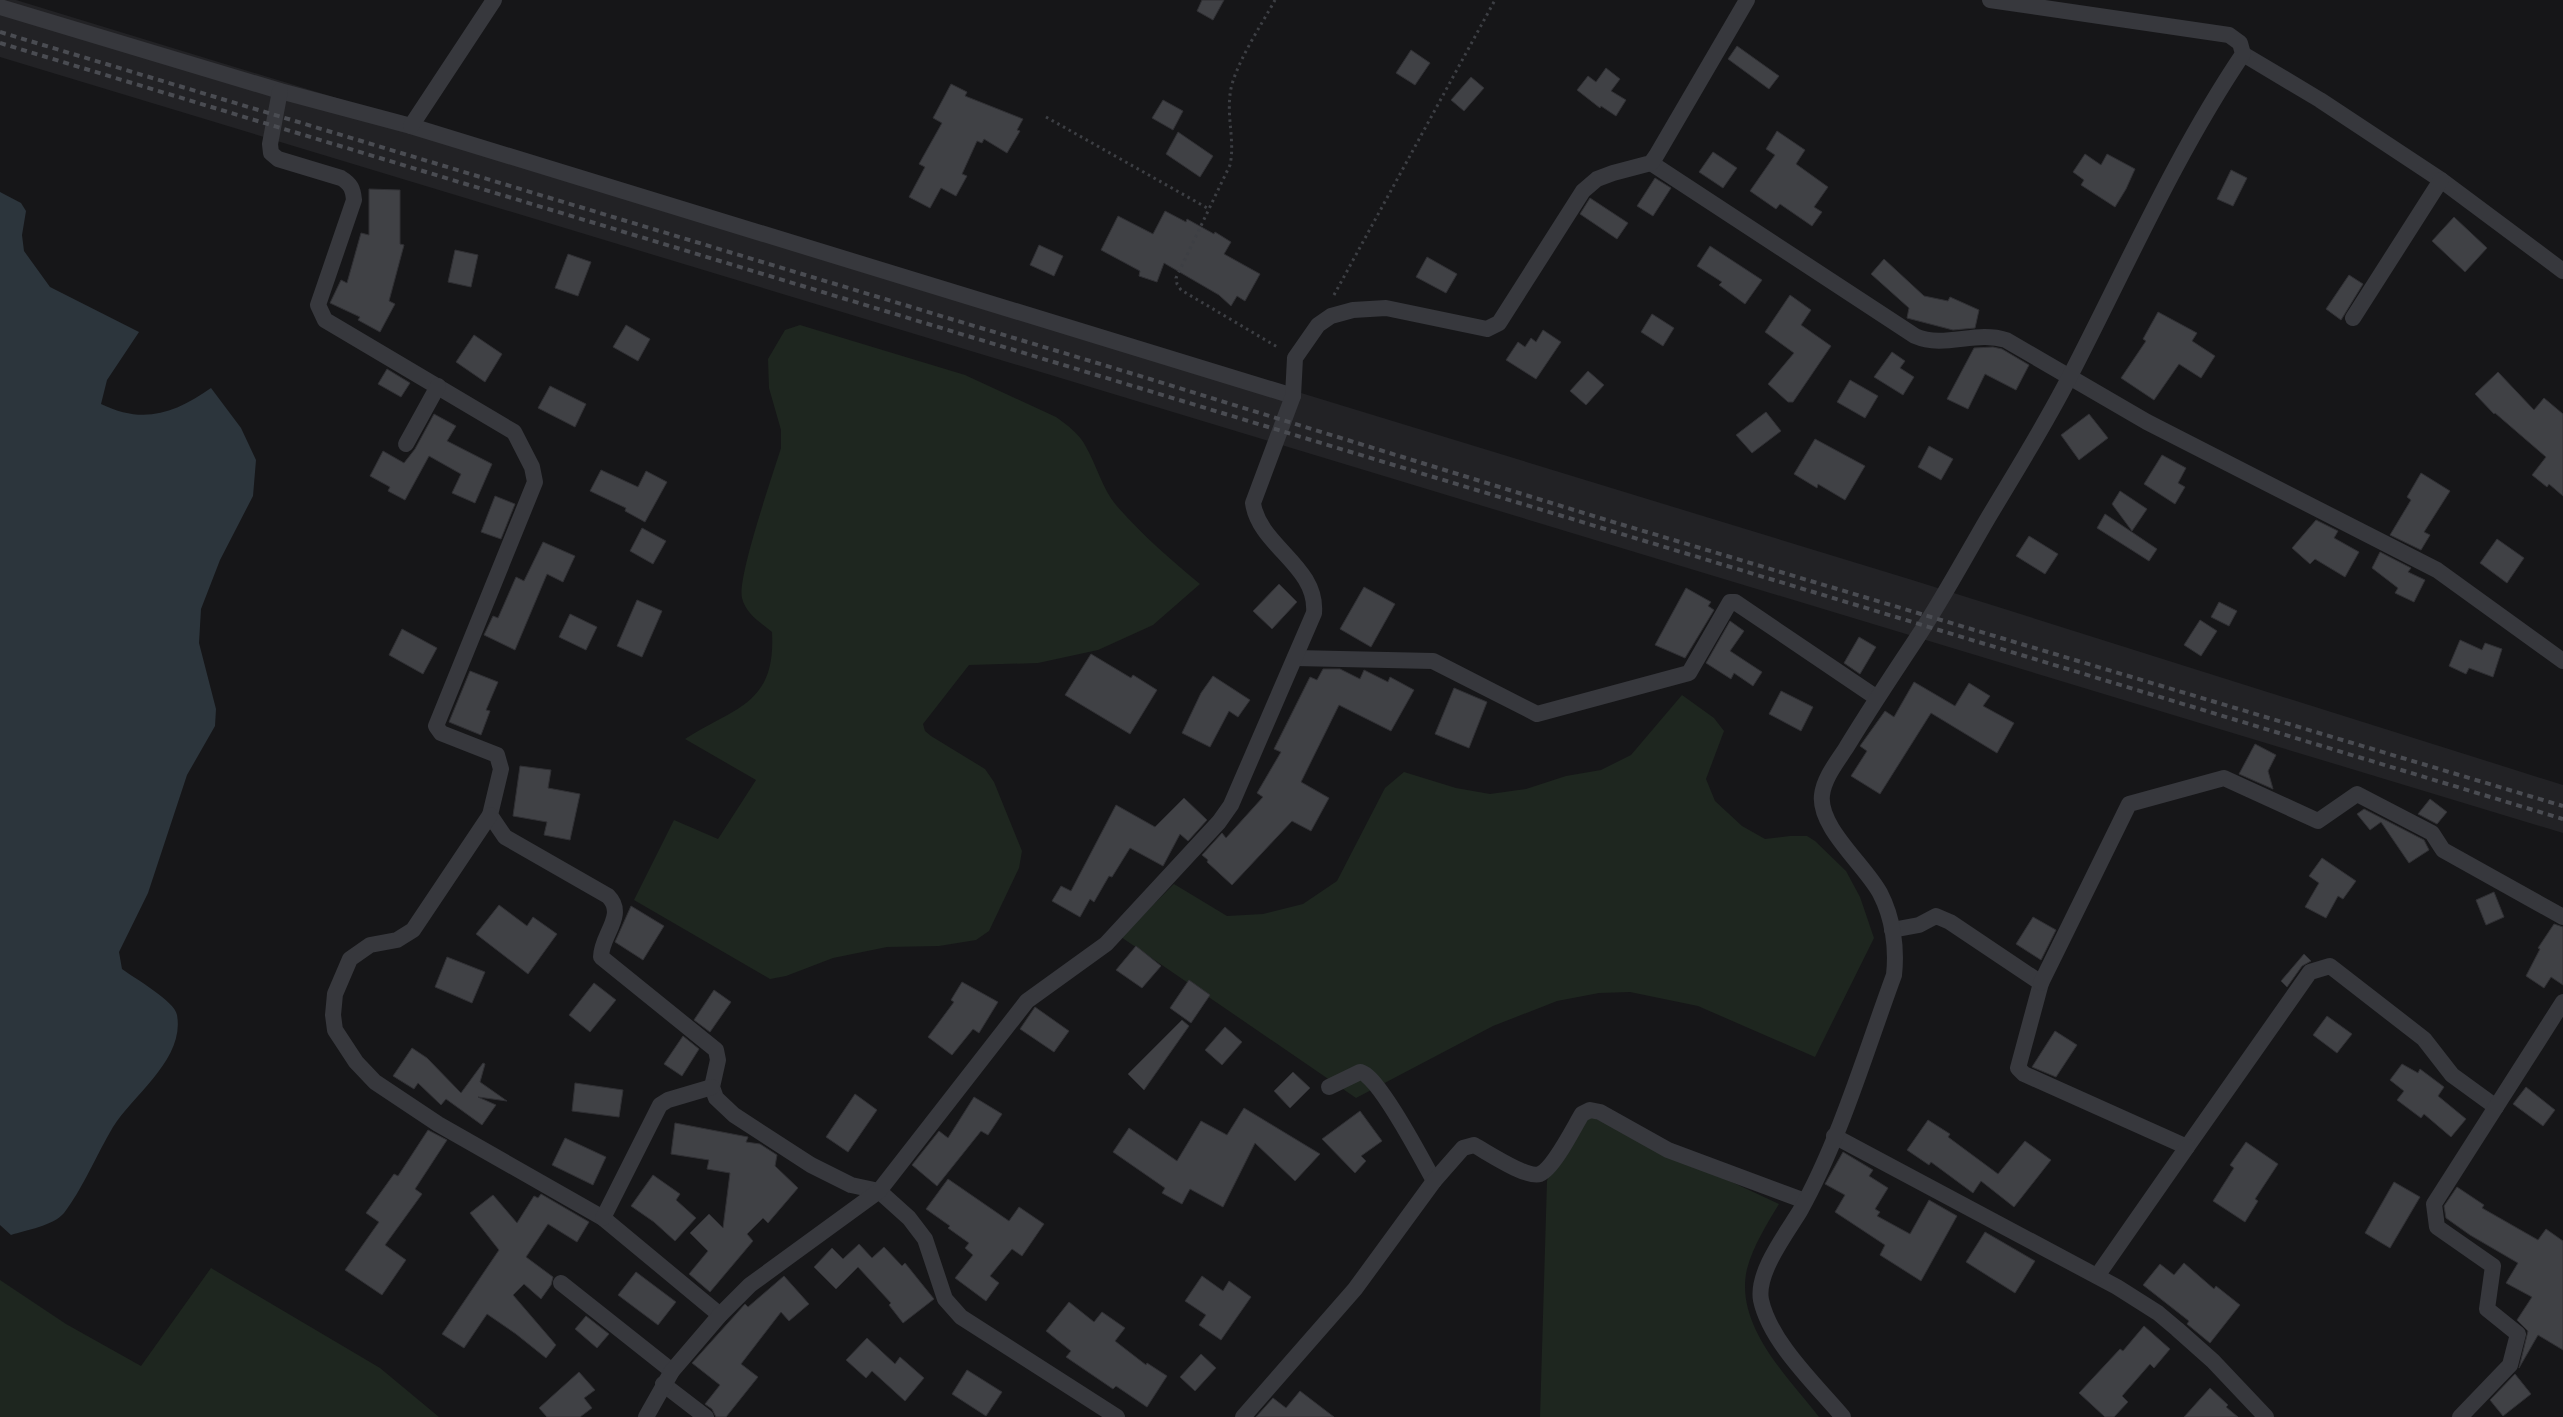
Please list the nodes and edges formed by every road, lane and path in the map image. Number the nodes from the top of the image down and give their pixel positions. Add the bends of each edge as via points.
1 (494, 0) edge
2 (1275, 0) edge
3 (1495, 0) edge
4 (1747, 0) edge
5 (1990, 0) edge
6 (0, 7) edge
7 (2243, 54) junction
8 (280, 91) junction
9 (1046, 117) dead end
10 (411, 126) junction
11 (1651, 163) junction
12 (2441, 180) junction
13 (1209, 209) junction
14 (2563, 271) edge
15 (2353, 318) dead end
16 (1318, 325) junction
17 (1295, 358) junction
18 (2070, 378) junction
19 (438, 386) junction
20 (1293, 396) junction
21 (406, 444) dead end
22 (1294, 658) junction
23 (2563, 661) edge
24 (1877, 698) junction
25 (490, 815) junction
26 (2563, 917) edge
27 (1892, 930) junction
28 (2041, 983) junction
29 (2563, 1002) edge
30 (712, 1087) junction
31 (1329, 1087) dead end
32 (2496, 1107) junction
33 (1834, 1136) junction
34 (2187, 1147) junction
35 (1434, 1181) junction
36 (878, 1191) junction
37 (1805, 1201) junction
38 (603, 1218) junction
39 (2097, 1276) junction
40 (561, 1283) dead end
41 (720, 1315) junction
42 (667, 1378) junction
43 (646, 1417) edge
44 (706, 1417) edge
45 (1117, 1417) edge
46 (1243, 1417) edge
47 (1843, 1417) edge
48 (2266, 1417) edge
49 (2460, 1417) edge

1 - 10 street
2 - 13 path via 1233,80 1230,165
3 - 16 path
4 - 11 street
5 - 7 street via 2230,35 2240,43
6 - 8 street
7 - 12 street via 2320,100
7 - 18 street via 2218,90 2141,234
8 - 10 street
8 - 19 street via 271,153 278,159 341,178 353,190 354,200 318,305 321,314 325,320
9 - 13 path
10 - 20 street
11 - 16 street via 1613,172 1597,179 1583,191 1507,312 1499,323 1487,329 1386,308 1353,310 1331,316
11 - 18 street via 1915,336 1936,342 1994,336
12 - 14 street
12 - 15 street
13 - 17 path via 1176,278 1177,284 1181,290
16 - 17 street
17 - 20 street
18 - 23 street via 2147,422 2437,570
18 - 24 street via 1925,625
19 - 21 street
19 - 25 street via 514,432 532,466 535,482 436,726 441,733 497,755 502,769
20 - 22 street via 1253,503 1255,514 1311,586 1315,600 1314,613
22 - 24 street via 1433,661 1537,714 1688,673 1730,602 1736,602
22 - 36 street via 1230,804 1219,822 1106,944 1027,1001
24 - 27 street via 1824,784 1822,806 1826,820 1880,894
25 - 30 street via 505,837 614,902 617,912 601,948 601,957 716,1050 718,1060
25 - 38 street via 414,930 397,940 370,945 350,959 335,994 335,1030 356,1062 375,1082 478,1148
26 - 28 street via 2443,850 2432,833 2358,794 2318,821 2224,778 2129,804
27 - 28 street via 1936,916
27 - 33 street via 1896,954 1894,976
28 - 34 street via 2018,1068 2024,1074
29 - 32 street
30 - 36 street via 716,1098 734,1115 811,1165 851,1184
30 - 38 street via 660,1105
31 - 35 street via 1360,1072 1369,1075 1395,1112
32 - 34 street via 2452,1075 2424,1039 2330,966 2310,972
32 - 49 street via 2434,1204 2437,1227 2492,1266 2486,1309 2518,1334 2510,1365
33 - 37 street
33 - 39 street
34 - 39 street
35 - 37 street via 1463,1148 1474,1145 1526,1174 1540,1174 1549,1168 1582,1114 1590,1110 1600,1112 1668,1150
35 - 46 street via 1355,1289
36 - 41 street via 750,1285
36 - 45 street via 910,1218 925,1239 946,1300 961,1316
37 - 47 street via 1766,1269 1761,1283 1761,1300 1782,1344
38 - 41 street
39 - 48 street via 2158,1313 2213,1361
40 - 42 street
41 - 42 street
42 - 43 street
42 - 44 street

